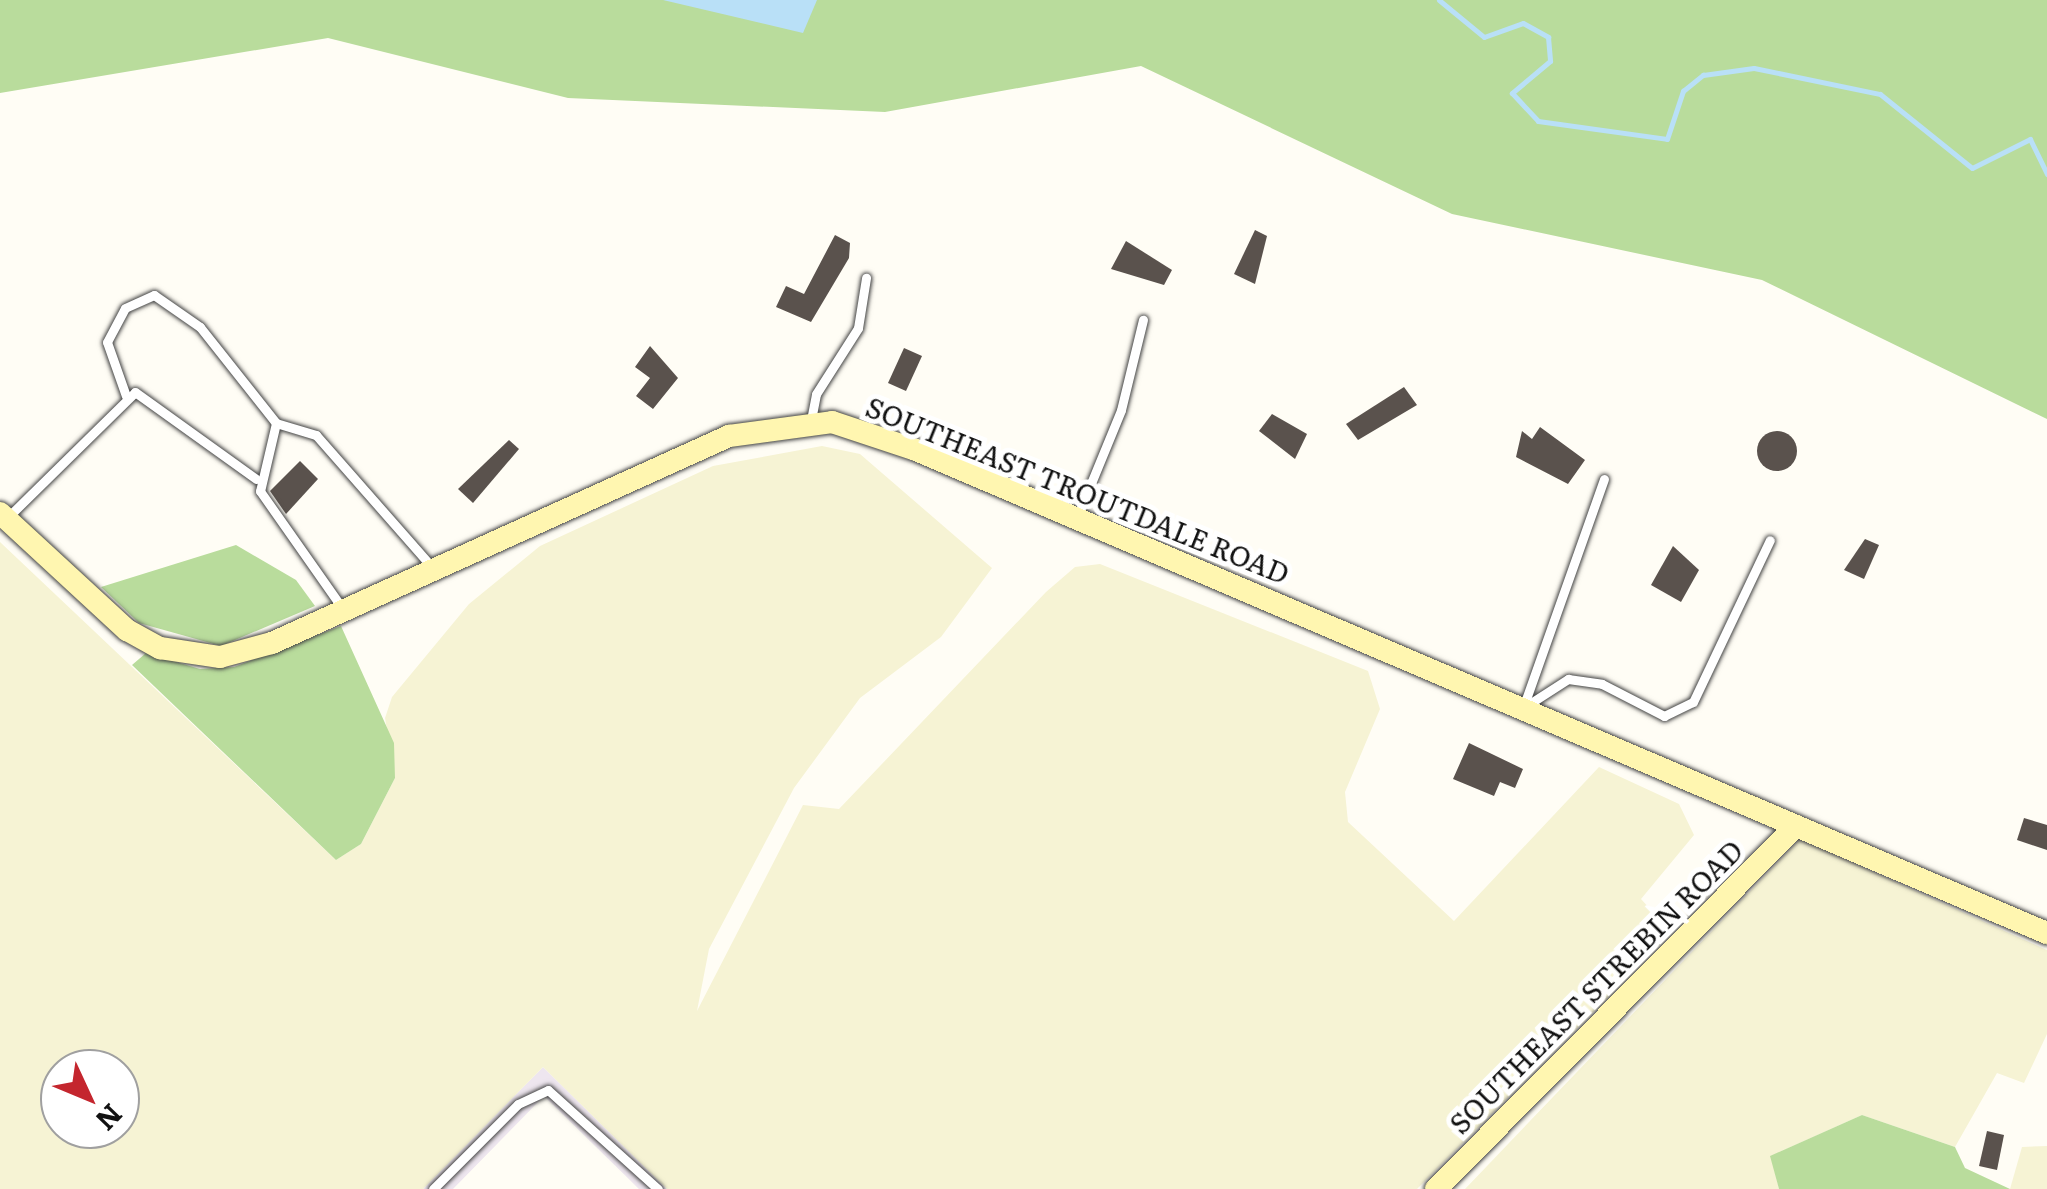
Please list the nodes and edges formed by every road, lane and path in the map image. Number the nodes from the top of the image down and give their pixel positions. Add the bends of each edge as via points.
1 (866, 278) dead end
2 (1143, 320) dead end
3 (126, 396) junction
4 (811, 420) junction
5 (276, 423) junction
6 (256, 478) junction
7 (1604, 479) dead end
8 (3, 516) edge
9 (1076, 518) junction
10 (1770, 540) dead end
11 (434, 569) junction
12 (344, 610) junction
13 (1523, 708) junction
14 (1796, 826) junction
15 (2047, 934) edge
16 (433, 1189) edge
17 (658, 1189) edge
18 (1436, 1189) edge

1 - 4 lane via 858,328 816,394
2 - 9 lane via 1121,410
3 - 5 lane via 107,342 125,308 154,295 200,327
3 - 6 lane via 149,400
3 - 8 lane
4 - 9 main road, SOUTHEAST TROUTDALE ROAD via 916,450
4 - 11 main road, SOUTHEAST TROUTDALE ROAD via 729,436
5 - 6 lane
5 - 11 lane via 316,435
6 - 12 lane via 290,544
7 - 13 lane
8 - 12 main road, SOUTHEAST TROUTDALE ROAD via 113,620 160,648 242,654
9 - 13 main road, SOUTHEAST TROUTDALE ROAD
10 - 13 lane via 1693,702 1664,716 1602,684 1568,679
11 - 12 main road, SOUTHEAST TROUTDALE ROAD
13 - 14 main road, SOUTHEAST TROUTDALE ROAD
14 - 15 main road, SOUTHEAST TROUTDALE ROAD
14 - 18 main road, SOUTHEAST STREBIN ROAD
16 - 17 lane via 518,1104 548,1090

